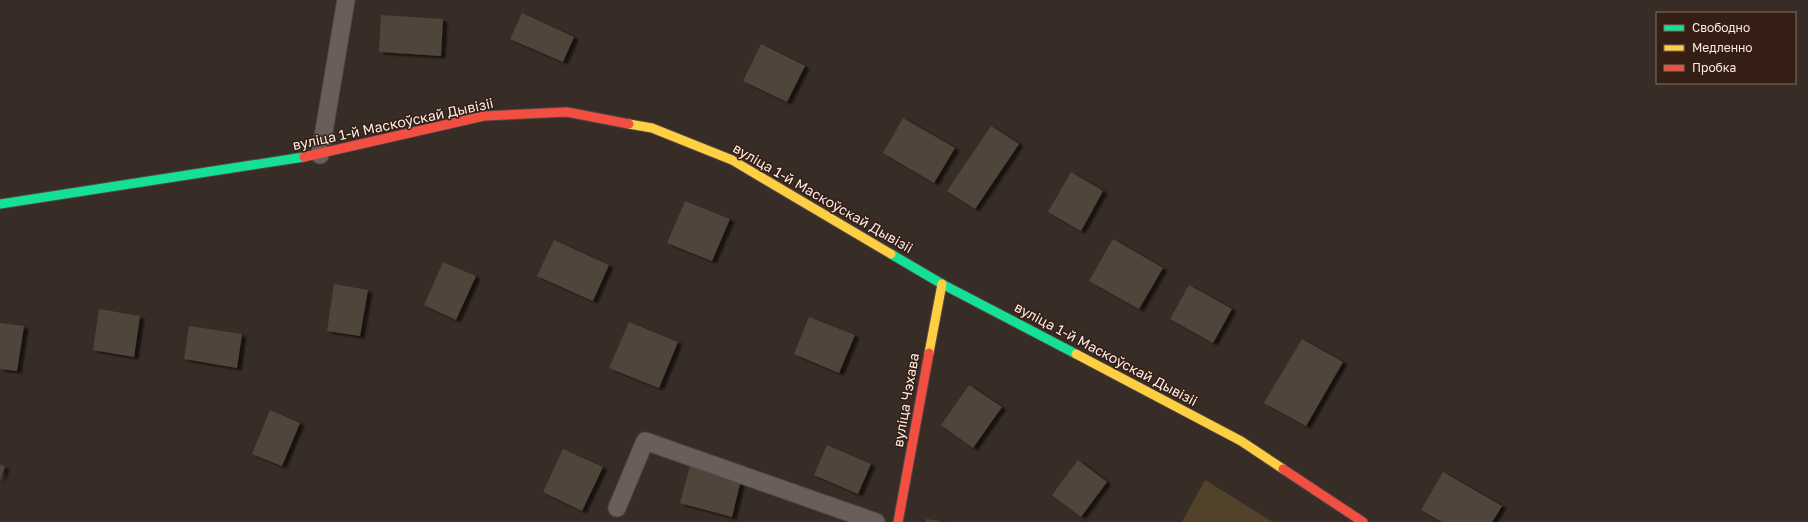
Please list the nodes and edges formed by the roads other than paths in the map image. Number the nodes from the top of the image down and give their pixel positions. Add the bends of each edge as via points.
1 (346, 0) edge
2 (320, 155) junction
3 (0, 204) edge
4 (942, 284) junction
5 (617, 508) dead end
6 (876, 522) edge
7 (898, 522) edge
8 (1363, 522) edge

1 - 2 lane
2 - 3 street, вуліца 1-й Маскоўскай Дывізіі
2 - 4 street, вуліца 1-й Маскоўскай Дывізіі via 484,116 567,112 652,128 732,160
4 - 7 street, вуліца Чэхава
4 - 8 street, вуліца 1-й Маскоўскай Дывізіі via 1241,442
5 - 6 lane via 645,442

